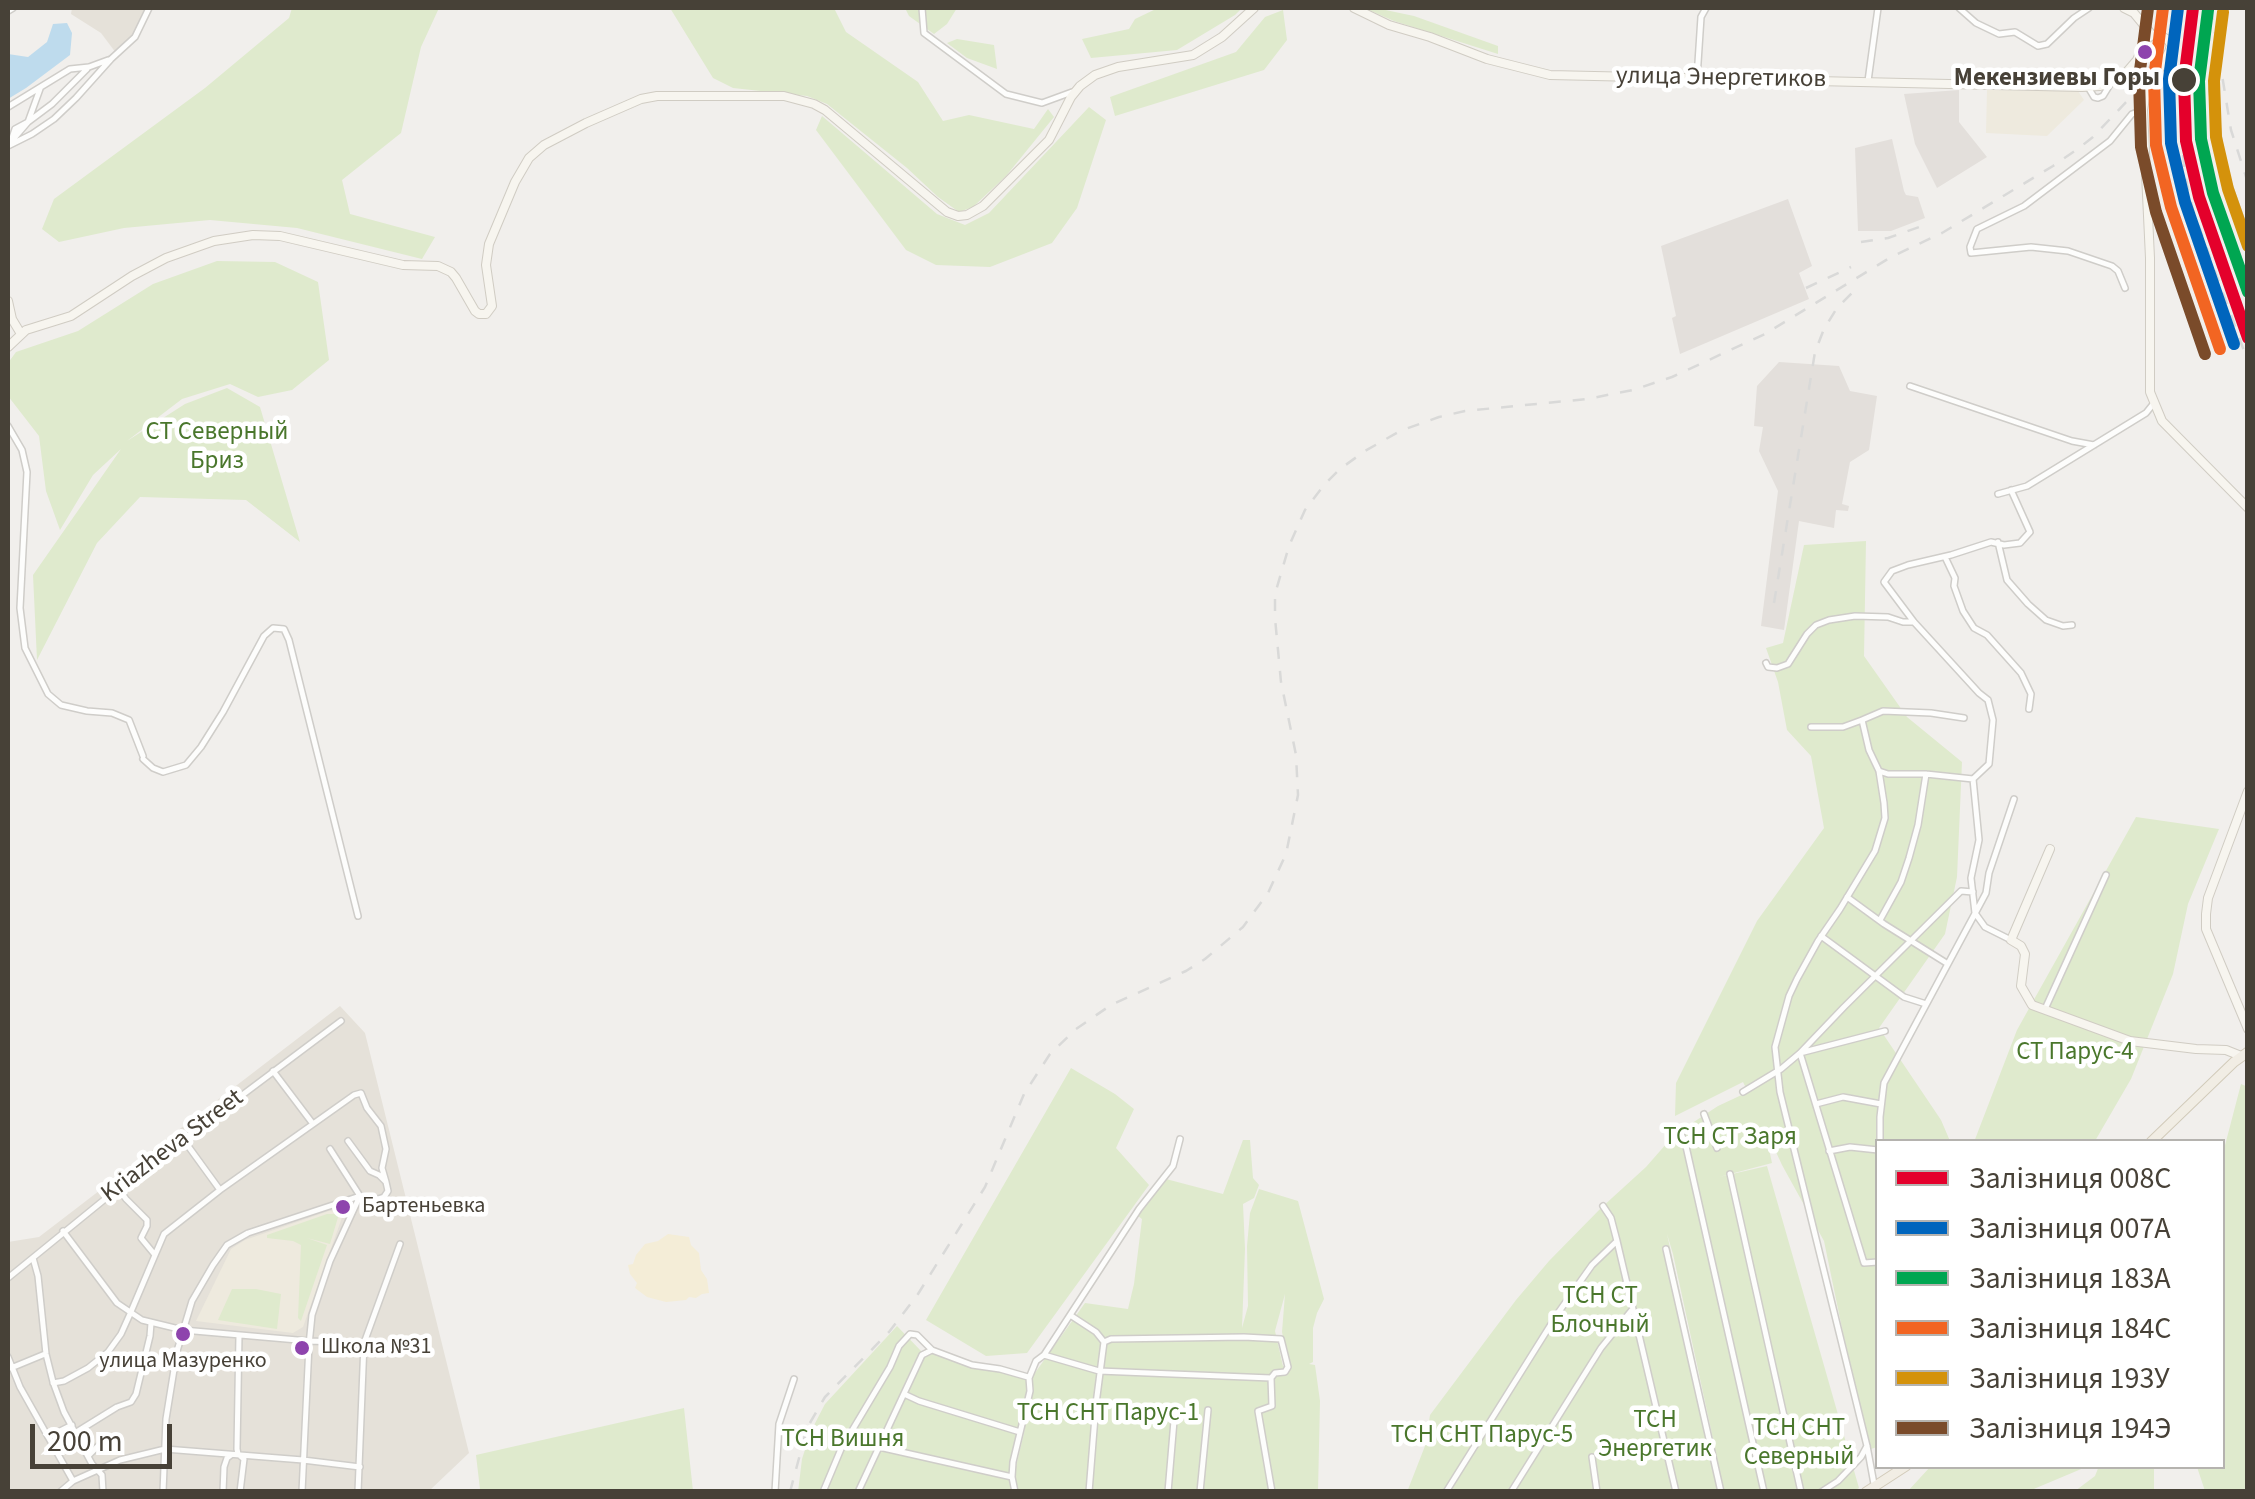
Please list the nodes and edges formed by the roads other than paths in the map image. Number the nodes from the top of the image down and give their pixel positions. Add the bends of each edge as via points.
1 (149, 8) edge
2 (922, 8) edge
3 (1254, 8) edge
4 (1354, 8) edge
5 (1706, 8) edge
6 (1878, 8) edge
7 (1959, 8) edge
8 (2089, 8) edge
9 (2124, 8) edge
10 (2152, 35) junction
11 (111, 59) junction
12 (89, 67) junction
13 (1697, 78) junction
14 (1868, 82) junction
15 (2112, 82) junction
16 (41, 86) junction
17 (1080, 86) junction
18 (2088, 87) junction
19 (2212, 89) dead end
20 (1042, 102) junction
21 (8, 106) edge
22 (2143, 110) junction
23 (1059, 120) junction
24 (28, 122) junction
25 (9, 143) edge
26 (2248, 239) edge
27 (2126, 288) dead end
28 (8, 302) edge
29 (12, 319) junction
30 (44, 324) junction
31 (21, 334) junction
32 (8, 346) edge
33 (1910, 386) dead end
34 (2154, 403) junction
35 (8, 426) edge
36 (2094, 446) junction
37 (2011, 490) junction
38 (1998, 494) dead end
39 (2248, 508) edge
40 (1998, 542) junction
41 (1944, 556) junction
42 (1914, 622) junction
43 (2072, 625) dead end
44 (1766, 663) dead end
45 (2029, 709) dead end
46 (1964, 718) dead end
47 (1862, 720) junction
48 (1810, 727) dead end
49 (1879, 771) junction
50 (1926, 774) junction
51 (1975, 776) junction
52 (2248, 791) edge
53 (2014, 799) dead end
54 (2050, 848) dead end
55 (2106, 875) dead end
56 (1972, 892) junction
57 (1847, 897) junction
58 (1976, 914) junction
59 (358, 916) dead end
60 (1880, 920) junction
61 (1821, 936) junction
62 (2011, 940) junction
63 (1910, 941) junction
64 (1948, 964) junction
65 (1874, 976) junction
66 (1926, 1004) junction
67 (2044, 1009) junction
68 (342, 1021) dead end
69 (2248, 1029) edge
70 (1886, 1032) dead end
71 (1800, 1053) junction
72 (2244, 1054) edge
73 (273, 1072) junction
74 (1776, 1073) junction
75 (1743, 1092) dead end
76 (1815, 1104) junction
77 (1881, 1104) junction
78 (1704, 1114) dead end
79 (313, 1124) junction
80 (1680, 1130) dead end
81 (183, 1138) junction
82 (1180, 1139) dead end
83 (1880, 1139) edge
84 (2154, 1139) edge
85 (348, 1140) dead end
86 (330, 1148) dead end
87 (1717, 1148) dead end
88 (1875, 1150) edge
89 (1829, 1151) junction
90 (1730, 1174) dead end
91 (386, 1182) junction
92 (118, 1188) junction
93 (220, 1190) junction
94 (360, 1196) junction
95 (1602, 1206) dead end
96 (63, 1231) junction
97 (1618, 1241) junction
98 (400, 1244) dead end
99 (1666, 1249) dead end
100 (155, 1255) junction
101 (33, 1258) junction
102 (1875, 1262) edge
103 (8, 1278) edge
104 (1632, 1309) junction
105 (130, 1314) junction
106 (1070, 1316) junction
107 (151, 1323) junction
108 (183, 1330) junction
109 (239, 1335) junction
110 (309, 1341) junction
111 (364, 1342) junction
112 (1104, 1342) junction
113 (932, 1350) junction
114 (46, 1354) junction
115 (1044, 1355) junction
116 (8, 1357) edge
117 (11, 1368) junction
118 (1099, 1371) junction
119 (1029, 1378) junction
120 (1272, 1378) junction
121 (794, 1379) dead end
122 (54, 1383) junction
123 (904, 1394) junction
124 (1175, 1410) dead end
125 (1208, 1410) dead end
126 (72, 1425) junction
127 (1020, 1432) junction
128 (76, 1433) junction
129 (48, 1437) junction
130 (101, 1443) dead end
131 (879, 1446) junction
132 (1867, 1446) junction
133 (165, 1450) junction
134 (236, 1453) junction
135 (88, 1456) junction
136 (1592, 1458) dead end
137 (304, 1460) junction
138 (360, 1467) junction
139 (98, 1469) junction
140 (1901, 1469) edge
141 (1012, 1477) junction
142 (74, 1481) junction
143 (1870, 1489) edge
144 (60, 1492) edge
145 (103, 1492) edge
146 (162, 1492) edge
147 (224, 1492) edge
148 (240, 1492) edge
149 (302, 1492) edge
150 (358, 1492) edge
151 (775, 1492) edge
152 (823, 1492) edge
153 (858, 1492) edge
154 (1015, 1492) edge
155 (1089, 1492) edge
156 (1168, 1492) edge
157 (1200, 1492) edge
158 (1272, 1492) edge
159 (1446, 1492) edge
160 (1512, 1492) edge
161 (1598, 1492) edge
162 (1676, 1492) edge
163 (1721, 1492) edge
164 (1764, 1492) edge
165 (1802, 1492) edge
166 (1820, 1492) edge

1 - 11 street via 136,38
2 - 20 street via 924,33 1006,94
3 - 17 main road via 1193,55 1118,67
4 - 13 main road, улица Энергетиков via 1487,59 1550,75
5 - 13 street
6 - 14 street
7 - 8 street via 1998,34 2014,32 2038,46
9 - 10 main road
10 - 15 main road via 2134,65
10 - 22 main road via 2168,40 2170,52
11 - 12 street
11 - 25 street via 54,119
12 - 16 street via 70,69
12 - 24 street
13 - 14 main road, улица Энергетиков
14 - 18 main road, улица Энергетиков
15 - 18 main road, улица Энергетиков
15 - 18 street via 2098,98
16 - 21 street
16 - 24 street
17 - 20 street
17 - 23 main road
19 - 26 street via 2222,166
20 - 23 street via 1056,106
22 - 27 street via 2024,206 1977,229 1970,247 1971,253 2068,251 2112,266
22 - 34 main road
23 - 30 main road via 1048,140 983,206 958,216 814,104 784,96 641,99 557,137 528,158 489,244 492,306 486,314 475,311 456,278 438,266 253,235 166,258 78,312
24 - 25 street
28 - 29 main road
29 - 30 main road via 26,327
29 - 31 main road
29 - 32 main road
30 - 31 main road
31 - 32 main road
33 - 36 street
34 - 36 street
34 - 39 main road via 2162,421
35 - 59 street via 27,472 20,608 25,648 48,694 61,705 129,720 143,757 163,772 186,765 264,636 284,628
36 - 37 street
37 - 38 street
37 - 40 street via 2030,532 2020,543
40 - 41 street
40 - 43 street via 2007,580 2028,604 2046,620
41 - 42 street via 1892,570 1884,582
41 - 45 street via 1974,628 2021,672 2031,694
42 - 44 street via 1829,620 1807,634 1788,664
42 - 51 street via 1988,700 1988,764
46 - 47 street via 1883,711
47 - 48 street
47 - 49 street
49 - 50 street
49 - 57 street via 1884,818 1875,851
50 - 51 street
50 - 60 street via 1909,858
51 - 56 street via 1979,840
52 - 69 main road via 2206,914 2206,929
53 - 58 street
54 - 62 main road
55 - 67 street
56 - 58 street
56 - 63 street via 1961,891
57 - 60 street
57 - 61 street
58 - 62 street via 1985,927
58 - 64 street
60 - 63 street
61 - 65 street
61 - 74 street via 1789,996 1775,1047
62 - 67 main road via 2025,954 2024,994
63 - 64 street
63 - 65 street
64 - 66 street
65 - 66 street
65 - 71 street
66 - 77 street via 1884,1083
67 - 72 main road via 2140,1044
68 - 73 street, Kriazheva Street
70 - 71 street
71 - 74 street
71 - 76 street
72 - 84 main road
73 - 79 street
73 - 81 street, Kriazheva Street
74 - 75 street
74 - 132 street
76 - 77 street via 1842,1097
76 - 89 street
77 - 83 street
78 - 87 street
79 - 91 street via 361,1094 382,1126
79 - 93 street
80 - 164 street
81 - 92 street, Kriazheva Street
81 - 93 street
82 - 106 street via 1173,1166
85 - 91 street
86 - 94 street
88 - 89 street
89 - 102 street via 1864,1264
90 - 165 street
91 - 94 street via 384,1197
92 - 96 street, Kriazheva Street
92 - 100 street via 147,1220 141,1238
93 - 100 street via 164,1234
94 - 108 street via 227,1245 199,1287
94 - 110 street via 321,1288
95 - 97 street
96 - 101 street, Kriazheva Street
96 - 105 street
97 - 104 street
97 - 159 street via 1558,1313
98 - 111 street
99 - 163 street
100 - 105 street
101 - 103 street, Kriazheva Street
101 - 114 street
104 - 160 street
104 - 162 street
105 - 107 street
105 - 122 street via 108,1352
106 - 112 street
106 - 115 street
107 - 108 street
107 - 128 street via 131,1402
108 - 109 street
108 - 133 street
109 - 110 street
109 - 134 street
110 - 111 street
110 - 137 street
111 - 138 street
112 - 118 street
112 - 120 street via 1281,1339 1288,1367
113 - 119 street
113 - 123 street via 922,1355
113 - 152 street via 910,1334 899,1346
114 - 117 street
114 - 122 street
115 - 118 street
115 - 119 street
116 - 117 street
117 - 129 street
118 - 120 street
118 - 155 street
119 - 127 street
120 - 158 street via 1272,1406 1258,1412
121 - 151 street via 780,1424
122 - 126 street
123 - 127 street
123 - 131 street
124 - 156 street
125 - 157 street
126 - 128 street
126 - 129 street
127 - 141 street
128 - 135 street
129 - 142 street
130 - 135 street
131 - 141 street
131 - 153 street
132 - 143 street
132 - 166 street
133 - 134 street
133 - 139 street
133 - 146 street
134 - 137 street
134 - 147 street via 224,1467
134 - 148 street via 244,1459
135 - 139 street
136 - 161 street
137 - 138 street
137 - 149 street
138 - 150 street
139 - 142 street
139 - 145 street
140 - 143 main road
141 - 154 street
142 - 144 street

